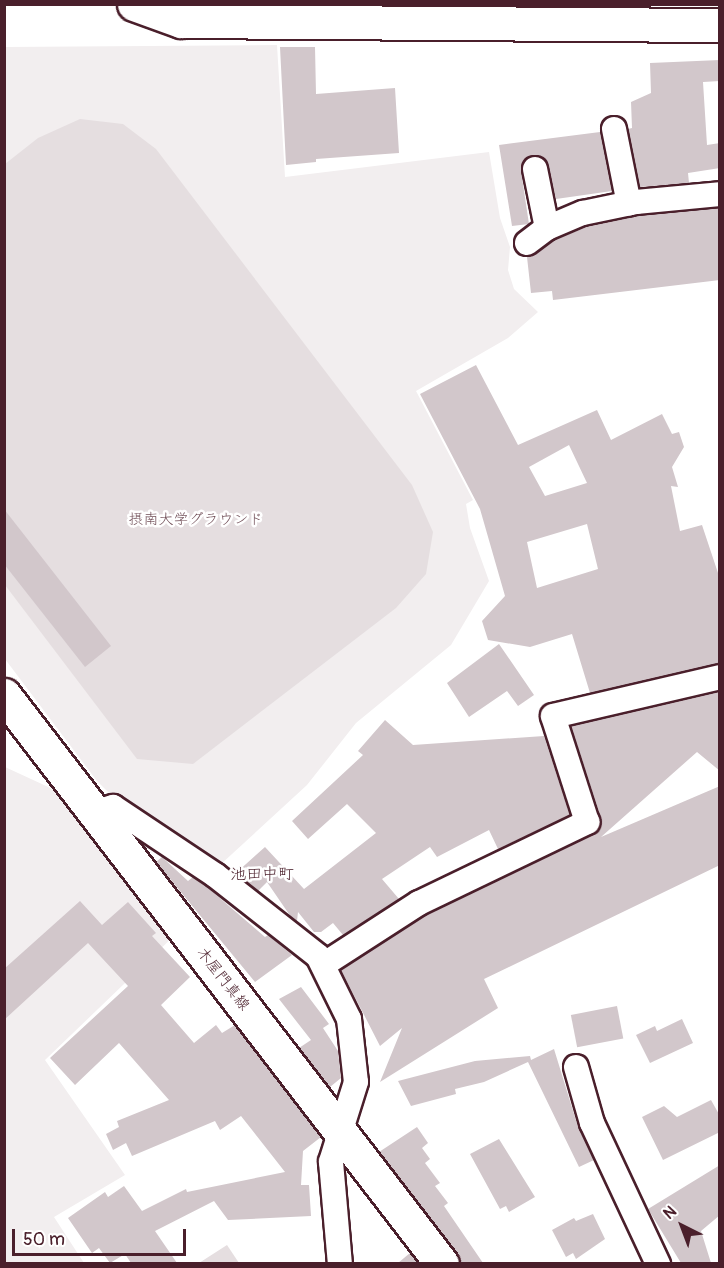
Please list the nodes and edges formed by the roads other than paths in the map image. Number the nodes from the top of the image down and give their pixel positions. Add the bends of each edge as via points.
1 (134, 4) edge
2 (720, 25) edge
3 (614, 129) dead end
4 (535, 169) dead end
5 (720, 194) edge
6 (629, 204) junction
7 (547, 228) junction
8 (527, 243) dead end
9 (720, 677) edge
10 (4, 694) edge
11 (94, 813) junction
12 (328, 962) junction
13 (576, 1067) dead end
14 (340, 1128) junction
15 (340, 1263) edge
16 (442, 1263) edge
17 (658, 1263) edge

1 - 2 main road via 181,21
3 - 6 street
4 - 7 street
5 - 6 street
6 - 7 street via 583,213
7 - 8 street
9 - 12 street via 552,716 587,822 419,903
10 - 11 main road, 木屋門真線
11 - 12 street via 113,807 215,875
11 - 14 main road, 木屋門真線
12 - 14 street via 348,1019 356,1082
13 - 17 street via 591,1123
14 - 15 street via 331,1162
14 - 16 main road, 木屋門真線

